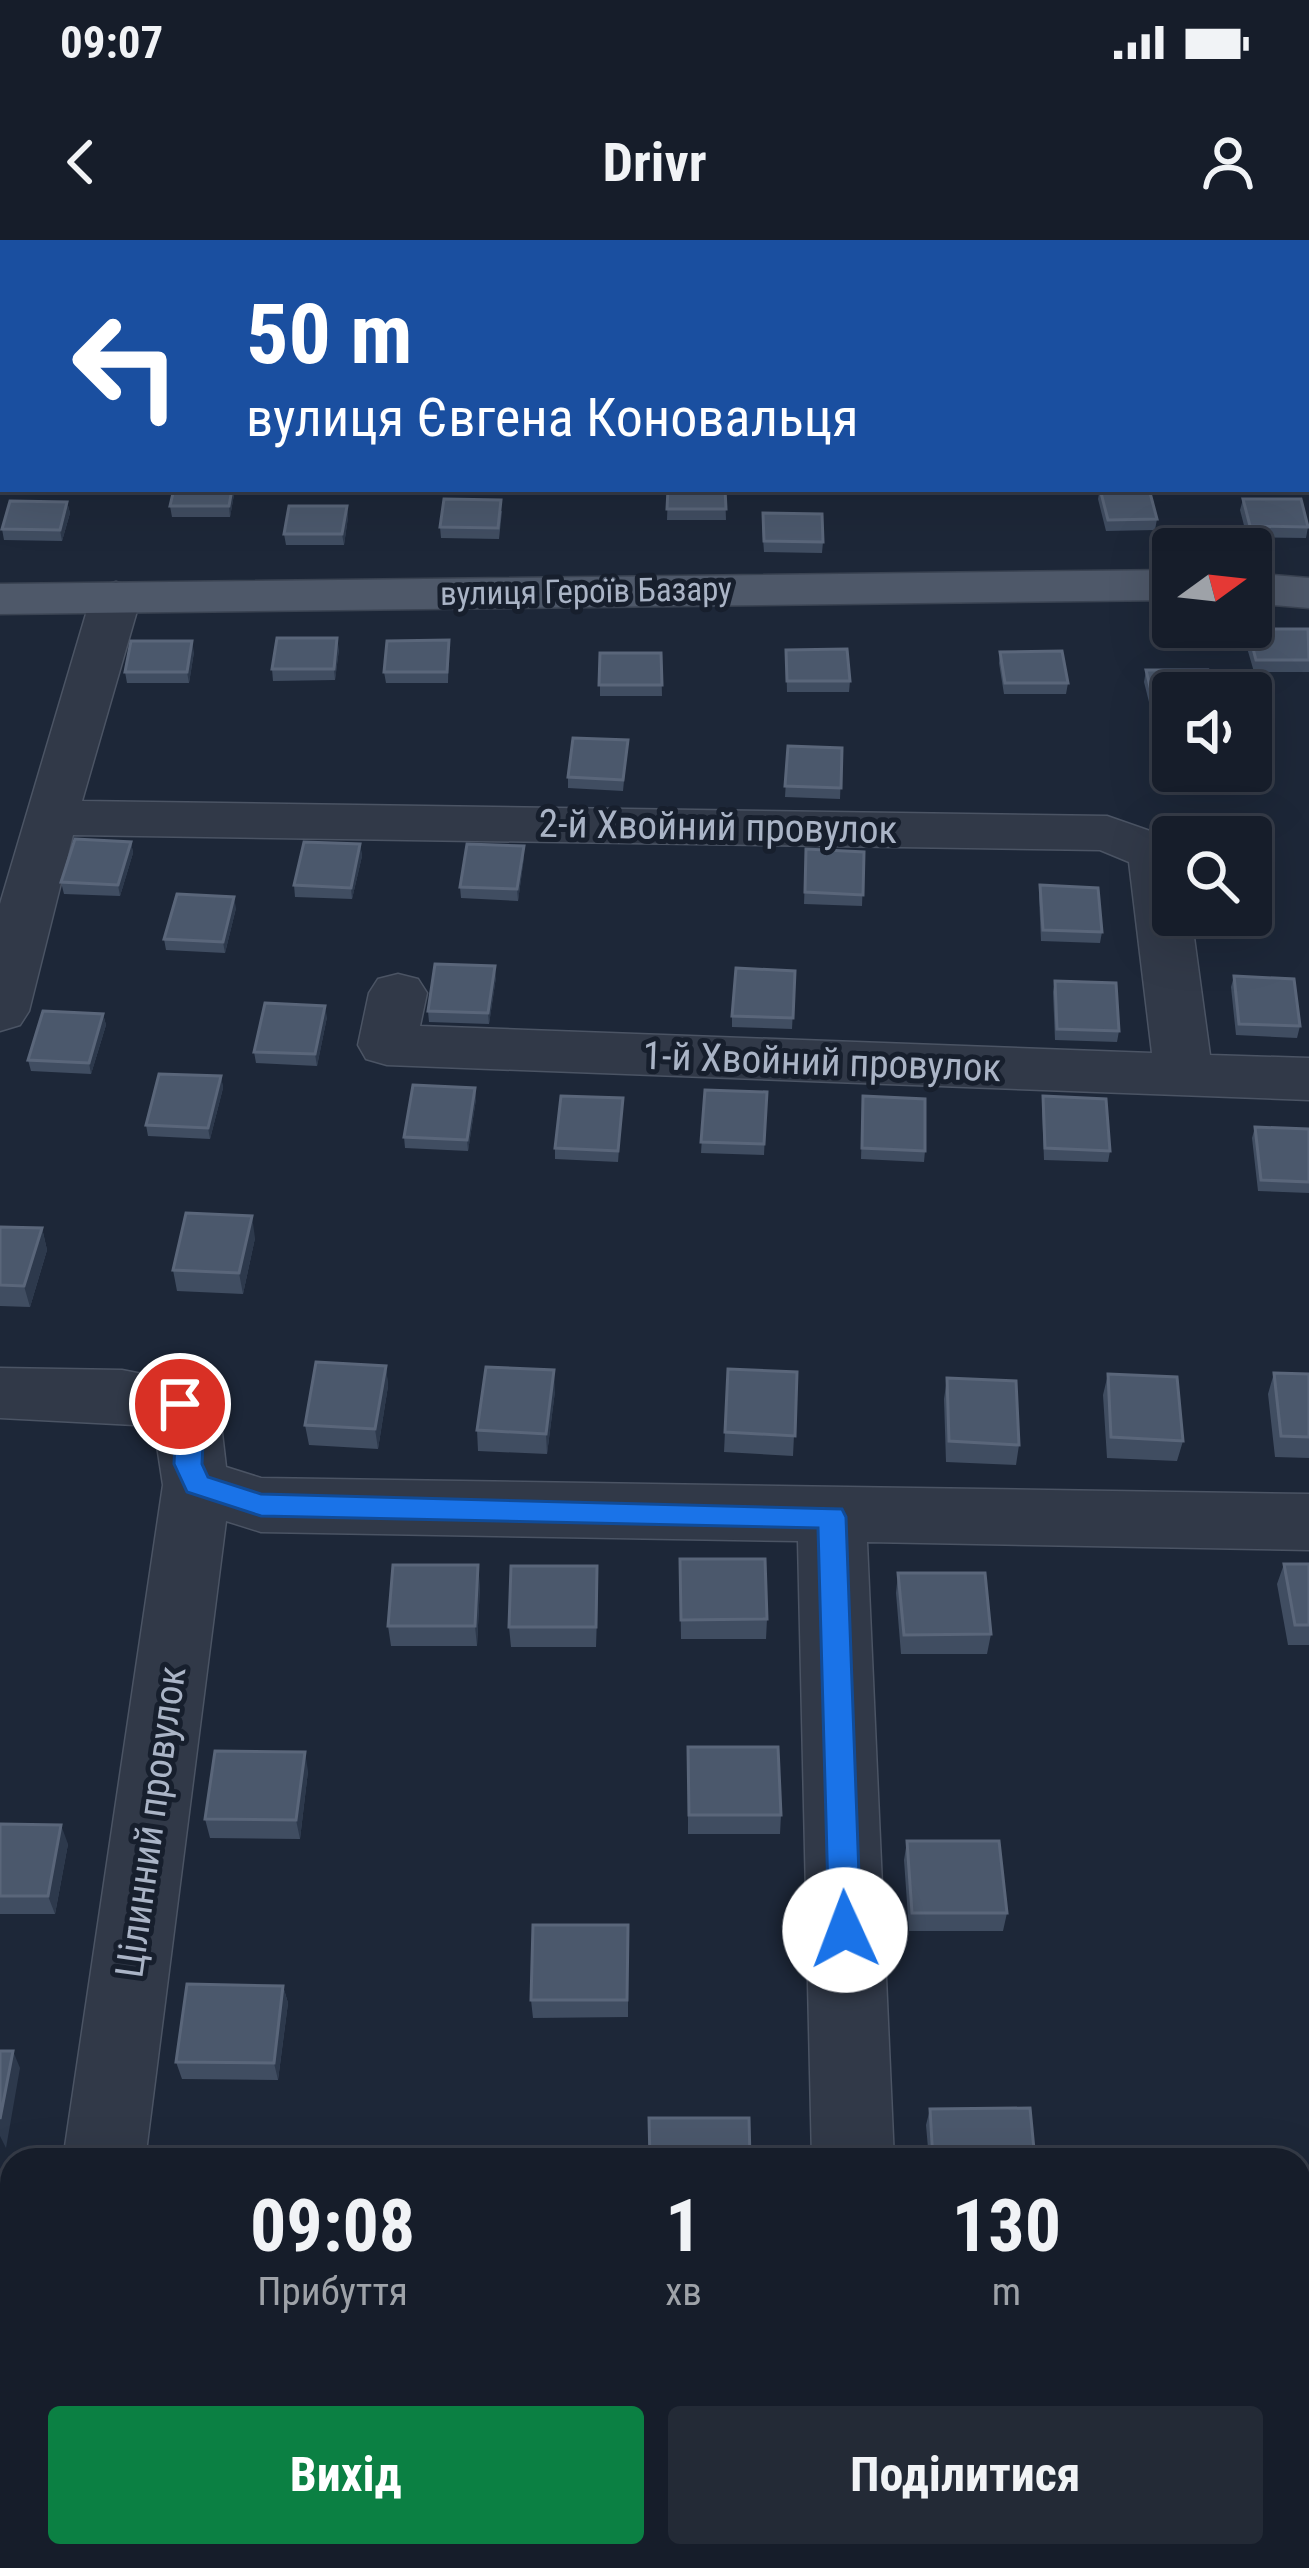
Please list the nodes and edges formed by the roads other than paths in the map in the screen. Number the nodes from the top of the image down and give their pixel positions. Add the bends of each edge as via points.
1 (1152, 585) edge
2 (1272, 590) edge
3 (1309, 593) edge
4 (116, 597) junction
5 (0, 598) edge
6 (50, 818) junction
7 (398, 993) dead end
8 (0, 1011) edge
9 (1184, 1077) junction
10 (1309, 1079) edge
11 (0, 1393) edge
12 (197, 1484) junction
13 (832, 1517) junction
14 (1309, 1522) edge
15 (106, 2148) edge
16 (853, 2148) edge

1 - 4 main road, вулиця Героїв Базару
2 - 3 main road
4 - 5 main road, вулиця Героїв Базару
4 - 6 street
6 - 8 street
6 - 9 street, 2-й Хвойний провулок via 1107,833 1155,852
7 - 9 street, 1-й Хвойний провулок via 387,1045
9 - 10 street, 1-й Хвойний провулок
11 - 12 street, Цілинний провулок via 180,1404
12 - 13 street via 261,1505
12 - 15 street, Цілинний провулок
13 - 14 street
13 - 16 street

